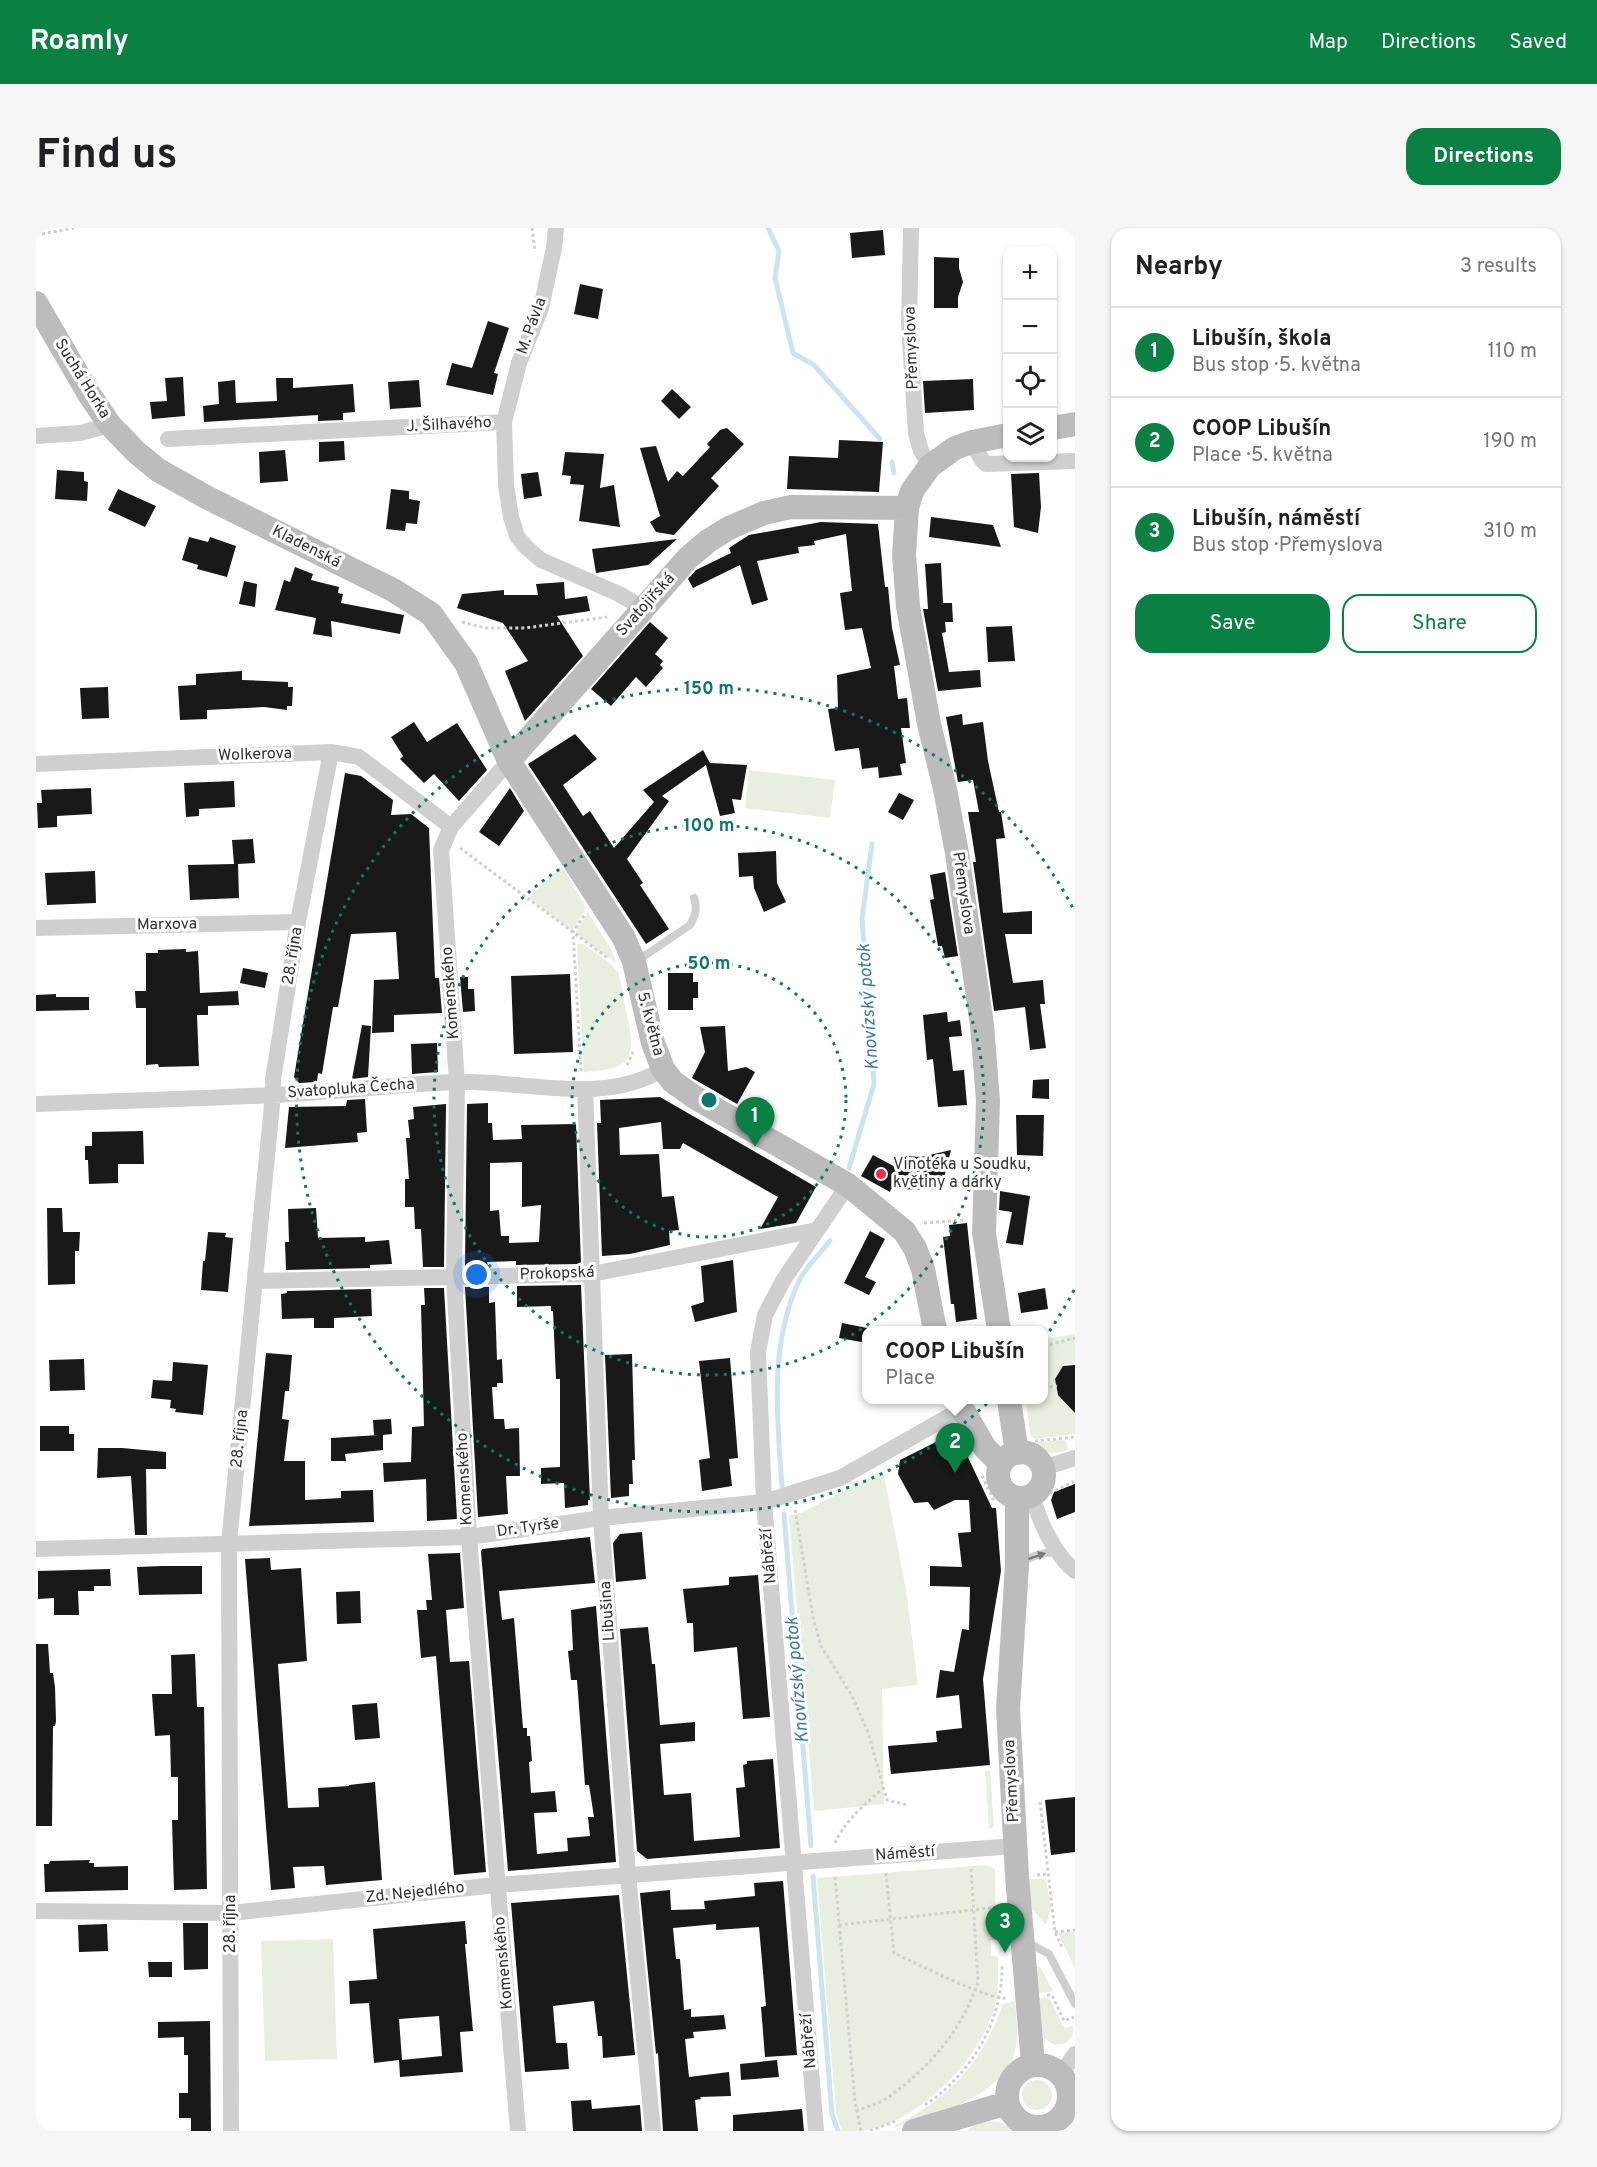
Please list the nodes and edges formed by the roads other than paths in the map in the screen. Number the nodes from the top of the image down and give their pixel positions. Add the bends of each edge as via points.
1 (556, 228) edge
2 (911, 228) edge
3 (36, 303) edge
4 (504, 422) junction
5 (1075, 424) edge
6 (110, 425) junction
7 (1057, 427) edge
8 (36, 435) edge
9 (1003, 436) edge
10 (168, 439) dead end
11 (972, 442) junction
12 (1075, 461) edge
13 (930, 466) junction
14 (907, 508) junction
15 (643, 608) junction
16 (331, 752) junction
17 (509, 761) junction
18 (36, 764) edge
19 (451, 827) junction
20 (694, 898) dead end
21 (298, 922) junction
22 (36, 928) edge
23 (634, 962) junction
24 (663, 1069) junction
25 (456, 1082) junction
26 (585, 1089) junction
27 (273, 1095) junction
28 (36, 1104) edge
29 (848, 1185) junction
30 (817, 1230) junction
31 (591, 1274) junction
32 (454, 1277) junction
33 (256, 1281) junction
34 (934, 1326) edge
35 (998, 1326) edge
36 (960, 1404) edge
37 (1010, 1404) edge
38 (1016, 1452) junction
39 (1075, 1458) edge
40 (1043, 1468) junction
41 (1032, 1498) junction
42 (764, 1503) junction
43 (602, 1518) junction
44 (468, 1536) junction
45 (229, 1543) junction
46 (36, 1549) edge
47 (1059, 1552) junction
48 (1017, 1566) junction
49 (1075, 1570) edge
50 (1016, 1846) junction
51 (794, 1863) junction
52 (628, 1875) junction
53 (497, 1885) junction
54 (36, 1911) edge
55 (231, 1912) junction
56 (1022, 1938) junction
57 (1075, 2004) edge
58 (1075, 2054) edge
59 (1033, 2064) junction
60 (1061, 2074) junction
61 (1007, 2103) junction
62 (1071, 2112) edge
63 (910, 2120) edge
64 (1043, 2129) edge
65 (231, 2131) edge
66 (518, 2131) edge
67 (653, 2131) edge
68 (816, 2131) edge

1 - 4 street, M. Pávla via 541,308 519,363
2 - 13 street, Přemyslova via 909,324 916,433
3 - 6 street, Suchá Horka
4 - 10 street, J. Šilhavého
4 - 15 street, J. Šilhavého via 506,484 517,536 542,560
5 - 7 street
6 - 8 street via 80,434
6 - 17 street, Kladenská via 158,470 393,590 431,614 466,663
9 - 11 street, Přemyslova
11 - 12 street via 986,464
11 - 13 street, Přemyslova via 955,448
13 - 14 street, Přemyslova via 920,478
14 - 15 street, Svatojiřská via 790,507 764,513 708,541
14 - 35 street, Přemyslova via 904,555 908,606 957,853 982,1025 987,1101 984,1219
15 - 17 street, Svatojiřská
16 - 18 street, Wolkerova
16 - 19 street, Wolkerova via 358,757
16 - 21 street, 28. října
17 - 19 street, Svatojiřská
17 - 23 street, 5. května via 624,938
19 - 25 street, Komenského via 441,850
20 - 23 lane via 696,908 690,925
21 - 22 street, Marxova
21 - 27 street, 28. října
23 - 24 street, 5. května
24 - 26 street, Svatopluka Čecha via 630,1083
24 - 29 street, 5. května via 673,1082 696,1098
25 - 26 street, Svatopluka Čecha
25 - 27 street, Svatopluka Čecha
25 - 32 street, Komenského
26 - 31 street, Libušina
27 - 28 street, Svatopluka Čecha
27 - 33 street, 28. října
29 - 30 street, Nábřeží
29 - 34 street, 5. května via 904,1231 915,1248
30 - 31 street, Prokopská
30 - 42 street, Nábřeží via 765,1315 758,1352
31 - 32 street, Prokopská
31 - 43 street, Libušina
32 - 33 street, Prokopská
32 - 44 street, Komenského
33 - 45 street, 28. října
36 - 38 street via 985,1448
36 - 42 street, Dr. Tyrše via 840,1478
37 - 38 street
38 - 40 street via 1033,1455
38 - 41 street via 998,1473 999,1483 1004,1491
39 - 40 street
40 - 41 street, Přemyslova via 1042,1484
41 - 47 street
41 - 48 street, Přemyslova
42 - 43 street, Dr. Tyrše
42 - 51 street, Nábřeží
43 - 44 street, Dr. Tyrše
43 - 52 street, Libušina
44 - 45 street, Dr. Tyrše
44 - 53 street, Komenského
45 - 46 street, Dr. Tyrše
45 - 55 street, 28. října
48 -> 47 lane via 1044,1552
47 - 49 street
48 - 50 street, Přemyslova via 1008,1709
50 - 51 street, Náměstí
50 - 56 street, Přemyslova
51 - 52 street, Zd. Nejedlého
51 - 68 street, Nábřeží
52 - 53 street, Zd. Nejedlého
52 - 67 street, Libušina
53 - 55 street, Zd. Nejedlého
53 - 66 street, Komenského
54 - 55 street, Zd. Nejedlého
55 - 65 street, 28. října
56 - 57 lane via 1049,1954
56 - 59 street, Přemyslova
58 - 60 street
59 - 60 street via 1045,2065
59 - 61 street via 1012,2078
60 - 62 street via 1069,2091
61 - 63 street
61 - 64 street via 1020,2122
62 - 64 street

